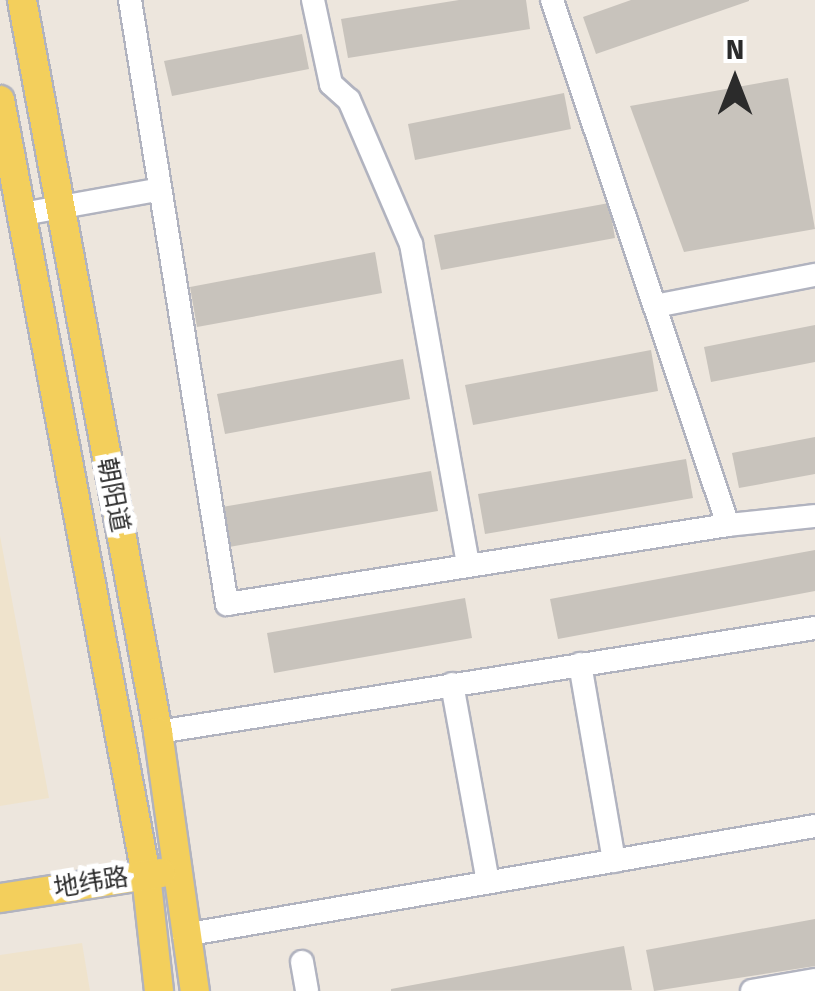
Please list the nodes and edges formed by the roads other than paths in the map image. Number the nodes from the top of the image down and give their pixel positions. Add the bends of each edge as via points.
1 (22, 0) edge
2 (130, 0) edge
3 (313, 0) edge
4 (552, 0) edge
5 (0, 100) edge
6 (156, 190) junction
7 (59, 208) junction
8 (22, 214) junction
9 (815, 275) edge
10 (655, 306) junction
11 (815, 516) edge
12 (728, 525) junction
13 (468, 563) junction
14 (815, 628) edge
15 (580, 664) junction
16 (452, 684) junction
17 (158, 732) junction
18 (815, 826) edge
19 (614, 860) junction
20 (182, 870) junction
21 (146, 874) junction
22 (488, 882) junction
23 (0, 898) edge
24 (184, 935) junction
25 (302, 962) dead end
26 (815, 980) edge
27 (159, 991) edge
28 (195, 991) edge
29 (307, 991) edge
30 (752, 991) edge

1 - 7 main road, 朝阳道
2 - 6 street via 157,154
3 - 13 street via 331,84 349,100 411,244
4 - 10 street
5 - 8 main road, 朝阳道
6 - 7 street
6 - 13 street via 226,604
7 - 8 street
7 - 17 main road, 朝阳道
8 - 21 main road, 朝阳道
9 - 10 street
10 - 12 street
11 - 12 street
12 - 13 street
14 - 15 street
15 - 16 street
15 - 19 street
16 - 17 street
16 - 22 street
17 - 20 main road, 朝阳道
18 - 19 street
19 - 22 street
20 - 21 main road, 地纬路
20 - 24 main road, 朝阳道
21 - 23 main road, 地纬路
21 - 27 main road, 朝阳道
22 - 24 street
24 - 28 main road, 朝阳道
25 - 29 street
26 - 30 street

